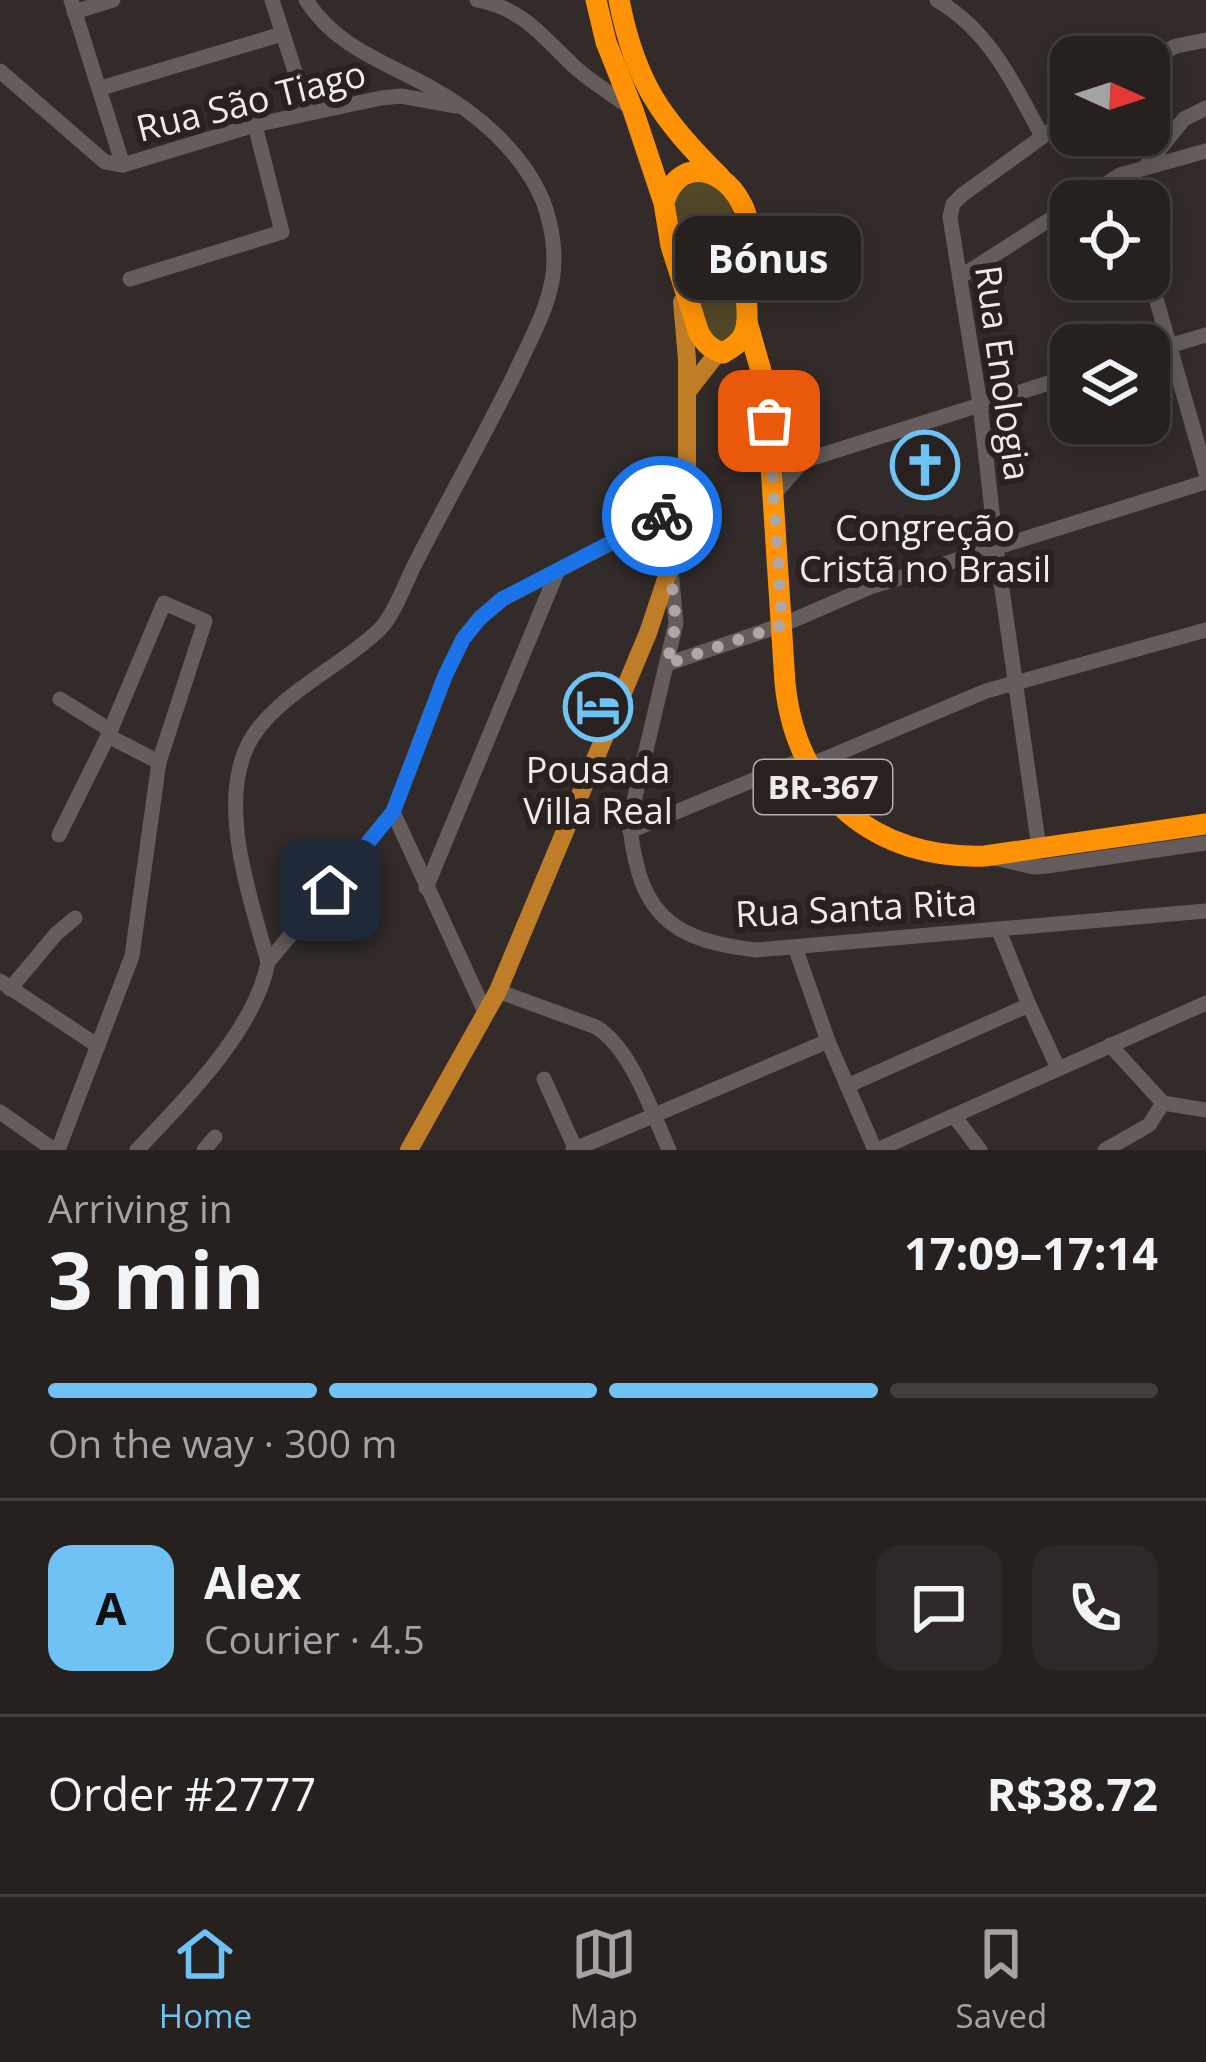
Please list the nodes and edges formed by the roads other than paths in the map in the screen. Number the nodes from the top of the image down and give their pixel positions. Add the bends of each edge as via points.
1 (113, 0) edge
2 (272, 0) edge
3 (306, 0) edge
4 (477, 0) edge
5 (596, 0) edge
6 (619, 0) edge
7 (937, 0) edge
8 (72, 6) edge
9 (282, 34) junction
10 (1206, 40) edge
11 (1170, 49) edge
12 (0, 71) edge
13 (100, 88) junction
14 (465, 108) junction
15 (1206, 108) edge
16 (633, 110) junction
17 (308, 112) junction
18 (255, 125) junction
19 (1050, 130) edge
20 (1042, 136) junction
21 (1206, 152) edge
22 (123, 166) junction
23 (1145, 167) junction
24 (1120, 175) junction
25 (1112, 180) edge
26 (1122, 180) edge
27 (724, 182) junction
28 (664, 203) junction
29 (1050, 219) edge
30 (675, 257) junction
31 (960, 277) junction
32 (130, 279) dead end
33 (747, 322) junction
34 (1206, 335) edge
35 (1170, 346) joint
36 (721, 352) junction
37 (1050, 382) edge
38 (766, 388) junction
39 (687, 392) junction
40 (980, 404) junction
41 (772, 447) junction
42 (803, 460) junction
43 (1206, 477) edge
44 (775, 493) junction
45 (683, 506) junction
46 (996, 547) junction
47 (670, 567) junction
48 (558, 570) junction
49 (782, 625) junction
50 (1206, 630) edge
51 (667, 664) junction
52 (1015, 681) junction
53 (986, 691) junction
54 (60, 699) dead end
55 (1018, 704) junction
56 (109, 733) junction
57 (159, 762) junction
58 (806, 762) junction
59 (393, 812) junction
60 (1206, 824) edge
61 (630, 831) junction
62 (59, 835) dead end
63 (1206, 844) edge
64 (1039, 848) junction
65 (986, 856) junction
66 (426, 888) junction
67 (1206, 911) edge
68 (75, 918) dead end
69 (999, 931) junction
70 (795, 947) junction
71 (268, 962) junction
72 (5, 985) edge
73 (498, 991) junction
74 (1206, 1003) edge
75 (1029, 1005) junction
76 (485, 1012) junction
77 (828, 1041) junction
78 (1110, 1045) junction
79 (98, 1046) junction
80 (1058, 1068) junction
81 (544, 1079) dead end
82 (847, 1086) junction
83 (1162, 1102) junction
84 (1206, 1110) edge
85 (0, 1112) edge
86 (653, 1115) junction
87 (954, 1116) junction
88 (56, 1150) edge
89 (137, 1150) edge
90 (410, 1150) edge
91 (575, 1150) edge
92 (669, 1150) edge
93 (876, 1150) edge
94 (980, 1150) edge
95 (1105, 1150) edge

1 - 8 street
2 - 9 street
3 - 14 street via 344,42
4 - 16 street via 518,14
5 - 16 highway
6 - 27 highway, BR-367 via 633,54 664,117
7 - 20 street via 996,53
8 - 13 street
9 - 13 street
9 - 17 street
10 - 11 street
12 - 22 street via 105,161
13 - 22 street
14 - 17 street, Rua São Tiago via 401,96
14 - 71 street via 512,153 542,197 552,283 383,627 315,676 257,729 245,751 238,839
15 - 23 street via 1184,119
16 - 28 highway
17 - 18 street, Rua São Tiago
18 - 22 street, Rua São Tiago
18 - 32 street via 282,232
19 - 20 street
20 - 31 street, Rua Enologia via 953,205
21 - 23 street
23 - 24 street
24 - 25 street
24 - 26 street
27 - 28 highway via 683,173
27 - 33 highway, BR-367 via 747,217
28 - 30 highway
29 - 31 street
30 - 36 highway via 698,332
30 - 39 main road
31 - 40 street, Rua Enologia
33 - 36 highway via 736,346
33 - 38 highway, BR-367
34 - 35 street
35 - 43 street
36 - 38 highway
36 - 39 main road
37 - 40 street
38 - 41 highway, BR-367
39 - 45 main road
40 - 42 street
40 - 46 street, Rua Enologia
41 - 42 street
41 - 44 highway, BR-367
42 - 44 street
43 - 46 street
44 - 49 highway, BR-367
45 - 47 main road
45 - 48 street
46 - 49 street
46 - 52 street, Rua Enologia
47 - 51 street, Rua Santa Rita via 676,623
47 - 73 main road
48 - 59 street via 502,599 463,639
48 - 66 street
49 - 51 street
49 - 58 highway, BR-367 via 786,700
50 - 52 street
51 - 61 street, Rua Santa Rita
52 - 53 street
52 - 55 street, Rua Enologia
53 - 55 street
53 - 58 street
54 - 56 street
55 - 64 street, Rua Enologia
56 - 57 street
56 - 57 street via 164,603 205,621
56 - 62 street
57 - 79 street via 132,956
58 - 61 street
58 - 65 highway, BR-367 via 834,800 883,837 927,852
59 - 66 street
59 - 71 street
60 - 64 highway, BR-367
61 - 70 street, Rua Santa Rita via 645,892 660,916 716,945
63 - 65 street via 1034,867
64 - 65 highway, BR-367
66 - 76 street
67 - 69 street, Rua Santa Rita
68 - 72 street
69 - 70 street, Rua Santa Rita
69 - 75 street
70 - 77 street
71 - 89 street via 248,1016
72 - 79 street
73 - 76 main road
73 - 86 street via 609,1035
74 - 78 street
75 - 80 street
75 - 82 street
76 - 90 main road
77 - 82 street
77 - 86 street
78 - 80 street
78 - 83 street
79 - 88 street
80 - 87 street
81 - 91 street
82 - 93 street
83 - 84 street
83 - 95 street via 1149,1125
85 - 88 street
86 - 91 street
86 - 92 street
87 - 93 street
87 - 94 street

